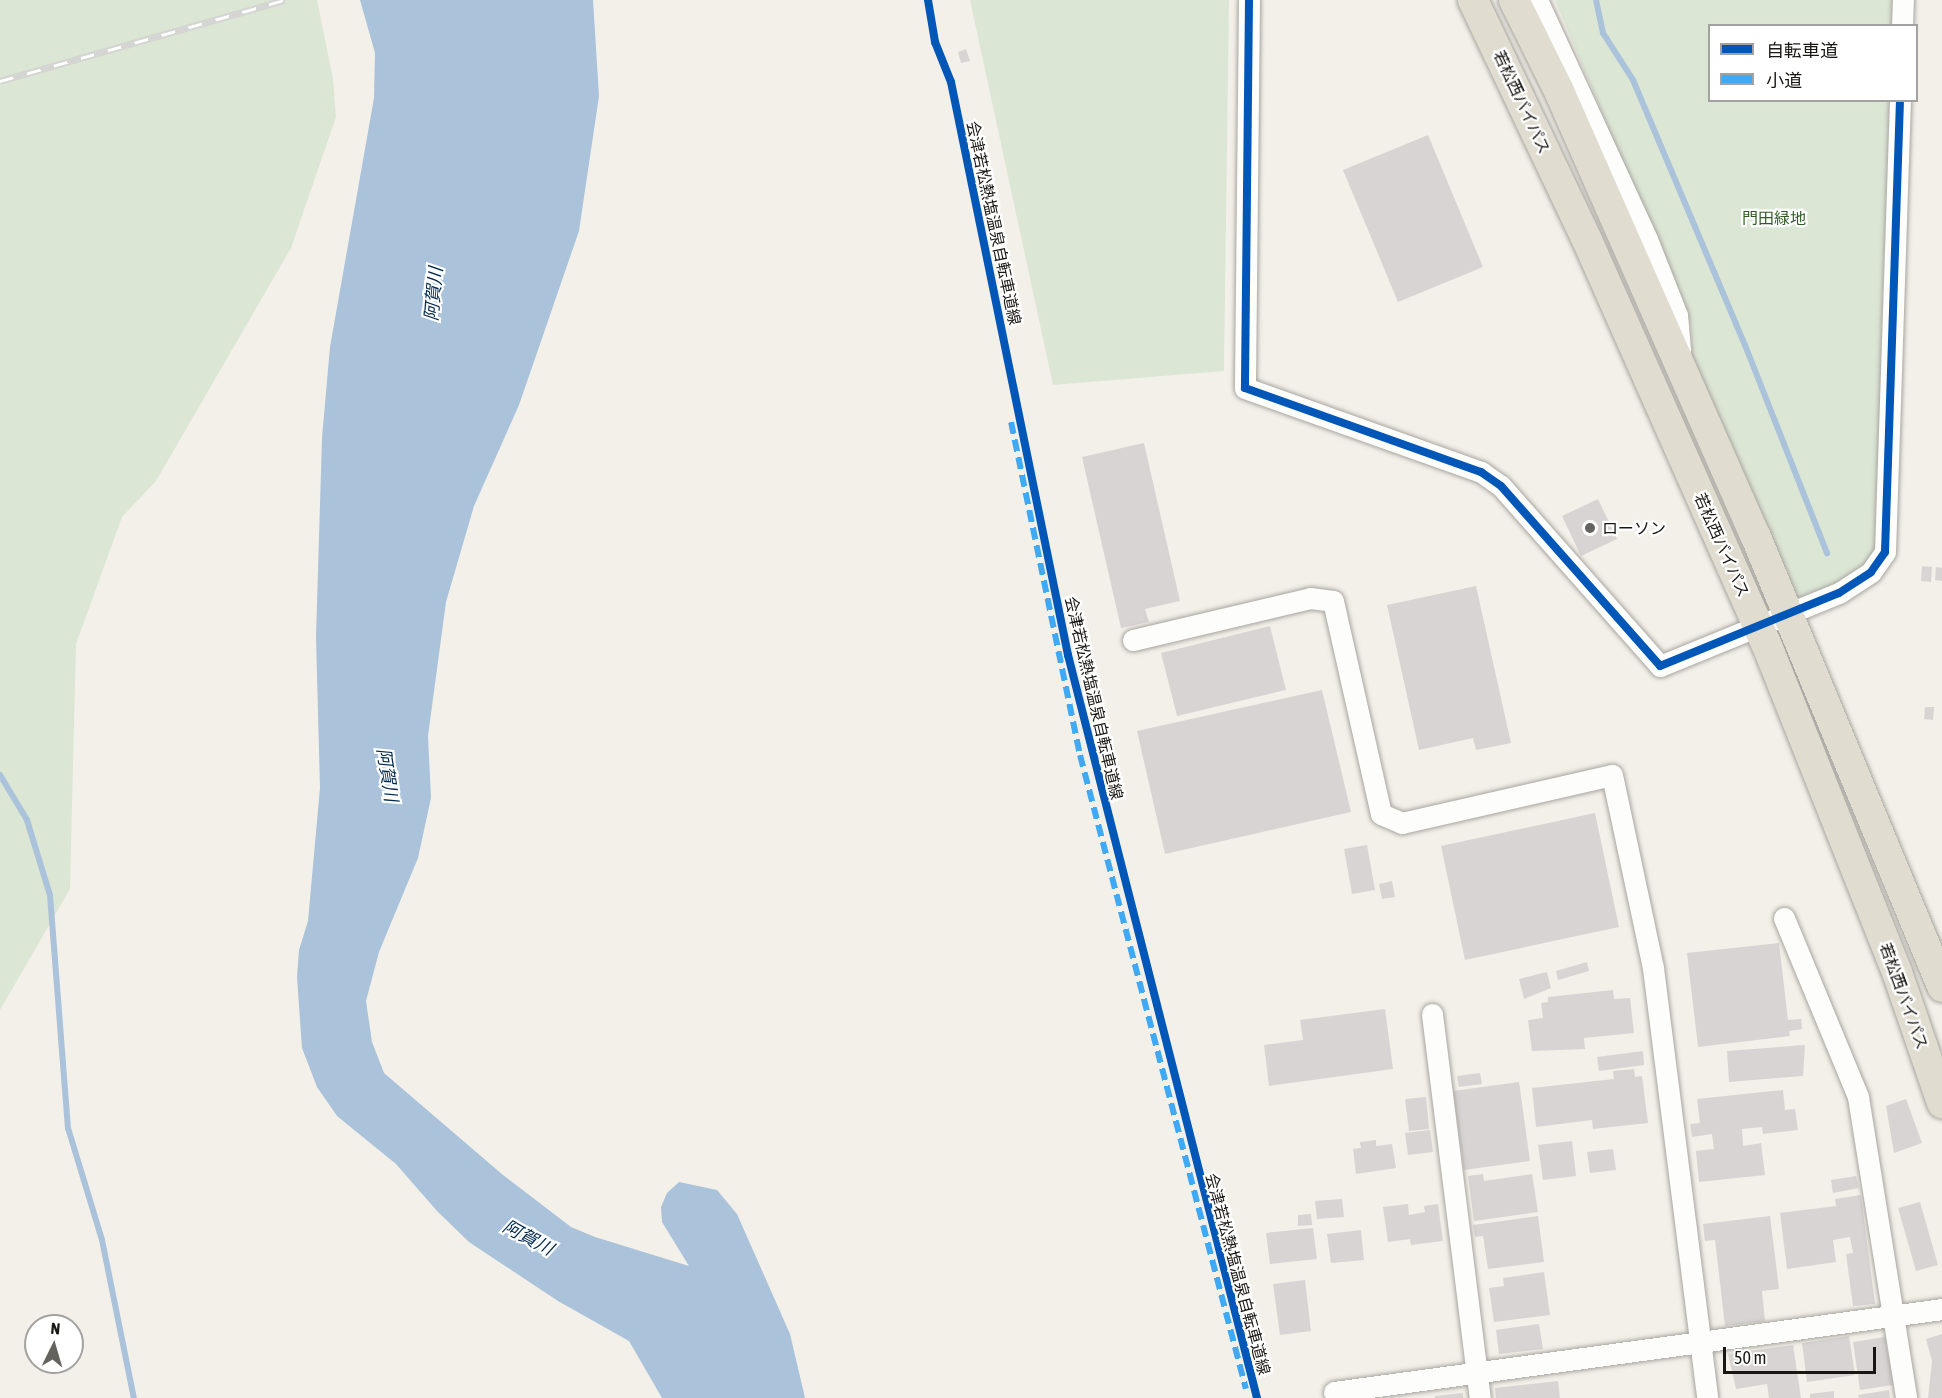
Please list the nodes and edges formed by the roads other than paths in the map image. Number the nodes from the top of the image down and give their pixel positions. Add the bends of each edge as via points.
1 (1249, 0) edge
2 (1457, 0) edge
3 (1473, 0) edge
4 (1514, 0) edge
5 (1537, 0) edge
6 (1903, 0) edge
7 (1902, 24) edge
8 (1900, 102) edge
9 (1682, 369) junction
10 (1678, 445) junction
11 (1789, 614) junction
12 (1758, 625) junction
13 (1133, 640) dead end
14 (1784, 918) dead end
15 (1942, 987) edge
16 (1432, 1014) dead end
17 (1942, 1103) edge
18 (1942, 1309) edge
19 (1892, 1315) junction
20 (1700, 1340) junction
21 (1477, 1372) junction
22 (1334, 1392) dead end
23 (1480, 1398) edge
24 (1707, 1398) edge
25 (1906, 1398) edge

1 - 12 street via 1245,388 1481,472 1502,486 1660,666
2 - 10 street via 1658,424
3 - 10 highway, 若松西バイパス via 1587,240
4 - 9 highway, 若松西バイパス via 1559,91
5 - 9 street via 1677,315
6 - 7 street
8 - 11 street via 1885,552 1862,579
9 - 11 highway, 若松西バイパス
10 - 12 highway, 若松西バイパス
11 - 12 street
11 - 15 highway, 若松西バイパス
12 - 17 highway, 若松西バイパス via 1818,766
13 - 20 street via 1310,598 1333,601 1381,814 1402,823 1612,775 1653,968
14 - 19 street via 1858,1097
16 - 21 street
18 - 19 street
19 - 20 street
19 - 25 street
20 - 21 street
20 - 24 street
21 - 22 street
21 - 23 street

